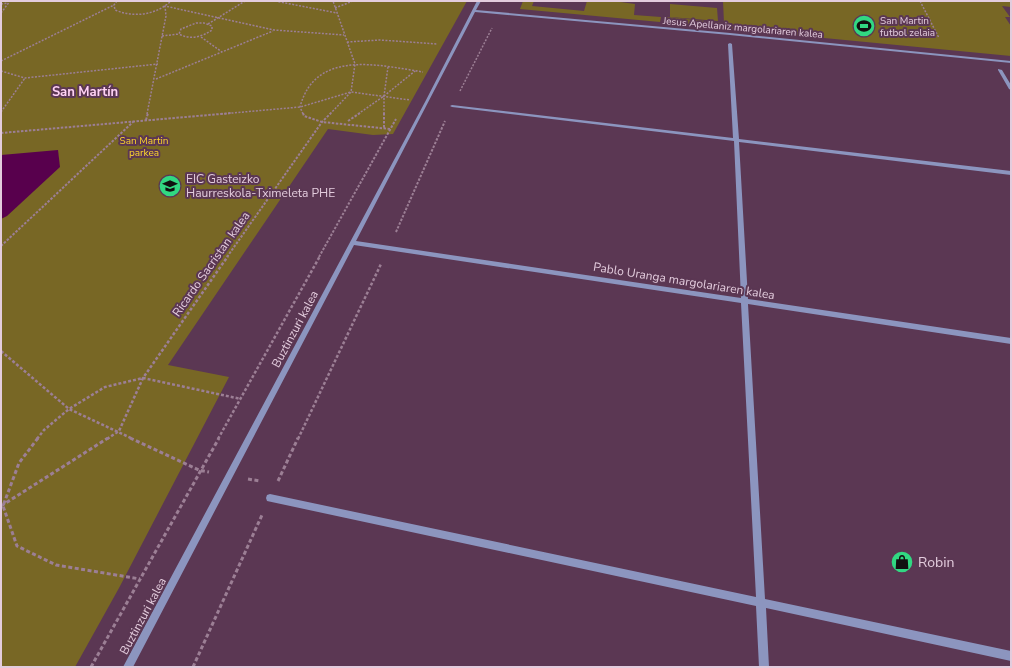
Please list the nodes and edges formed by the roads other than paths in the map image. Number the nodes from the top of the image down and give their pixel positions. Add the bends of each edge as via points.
1 (479, 1) edge
2 (474, 11) junction
3 (730, 44) dead end
4 (1011, 62) edge
5 (1000, 70) dead end
6 (1011, 89) edge
7 (452, 106) road end
8 (736, 139) junction
9 (1011, 173) edge
10 (353, 243) junction
11 (744, 301) junction
12 (1011, 341) edge
13 (270, 498) road end
14 (761, 602) junction
15 (1011, 656) edge
16 (128, 667) edge
17 (764, 667) edge

1 - 2 street, Buztinzuri kalea
2 - 4 street, Jesus Apellaniz margolariaren kalea
2 - 10 street, Buztinzuri kalea
3 - 8 street
5 - 6 street
7 - 8 street
8 - 9 street
8 - 11 street
10 - 11 street, Pablo Uranga margolariaren kalea
10 - 16 street, Buztinzuri kalea
11 - 12 street, Pablo Uranga margolariaren kalea
11 - 14 street
13 - 14 street
14 - 15 street
14 - 17 street

